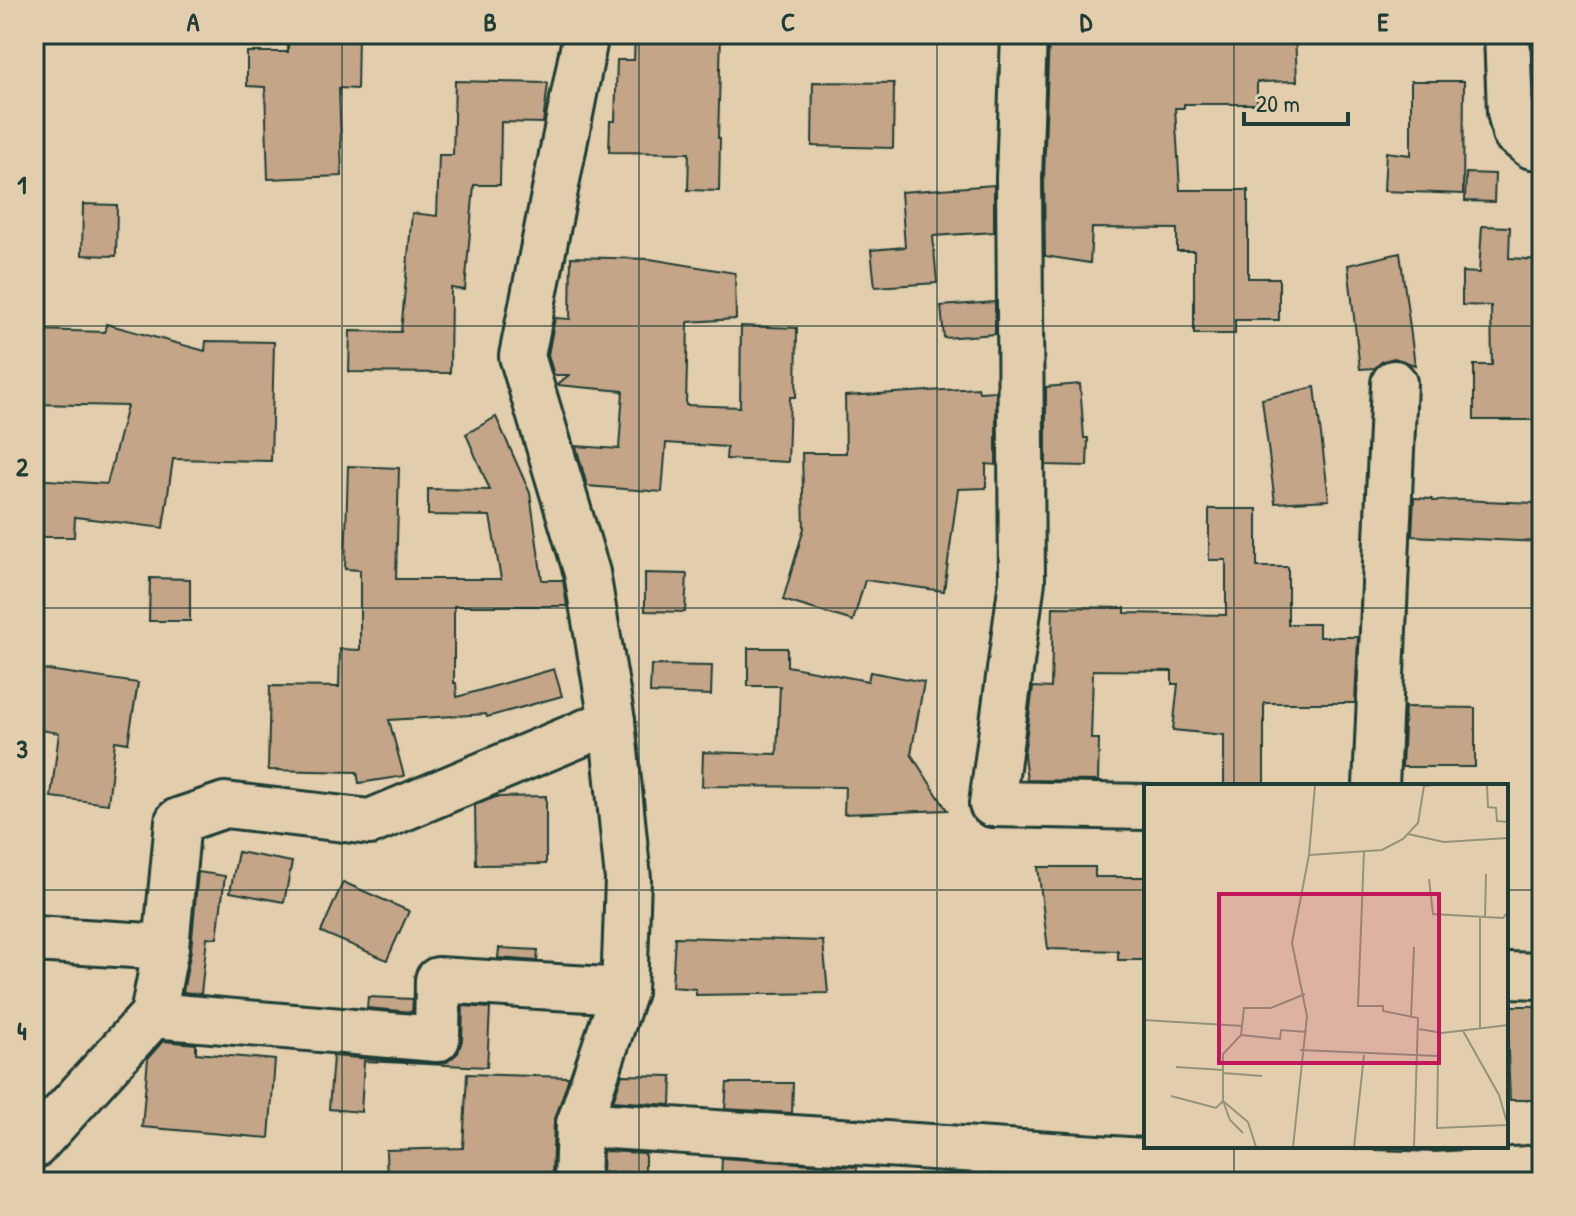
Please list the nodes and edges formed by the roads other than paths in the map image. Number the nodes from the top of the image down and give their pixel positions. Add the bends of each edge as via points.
1 (586, 34) edge
2 (1024, 34) edge
3 (1507, 34) edge
4 (1542, 147) edge
5 (1394, 383) dead end
6 (612, 721) junction
7 (1376, 784) edge
8 (1144, 807) edge
9 (34, 939) edge
10 (166, 947) junction
11 (1508, 975) edge
12 (1542, 976) edge
13 (624, 991) junction
14 (153, 1015) junction
15 (579, 1124) junction
16 (34, 1146) edge
17 (1035, 1168) edge
18 (1436, 1168) edge
19 (1542, 1168) edge
20 (577, 1182) edge

1 - 6 street via 522,356 587,573
2 - 8 street via 1019,178 1022,581 992,804
3 - 4 street via 1515,133
5 - 7 street
6 - 10 street via 370,822 225,805 178,821
6 - 13 street via 628,879
9 - 10 street
10 - 14 street
11 - 12 street
13 - 14 street via 438,980 437,1039
13 - 15 street
14 - 16 street
15 - 17 street
15 - 20 street
17 - 18 street
18 - 19 street

